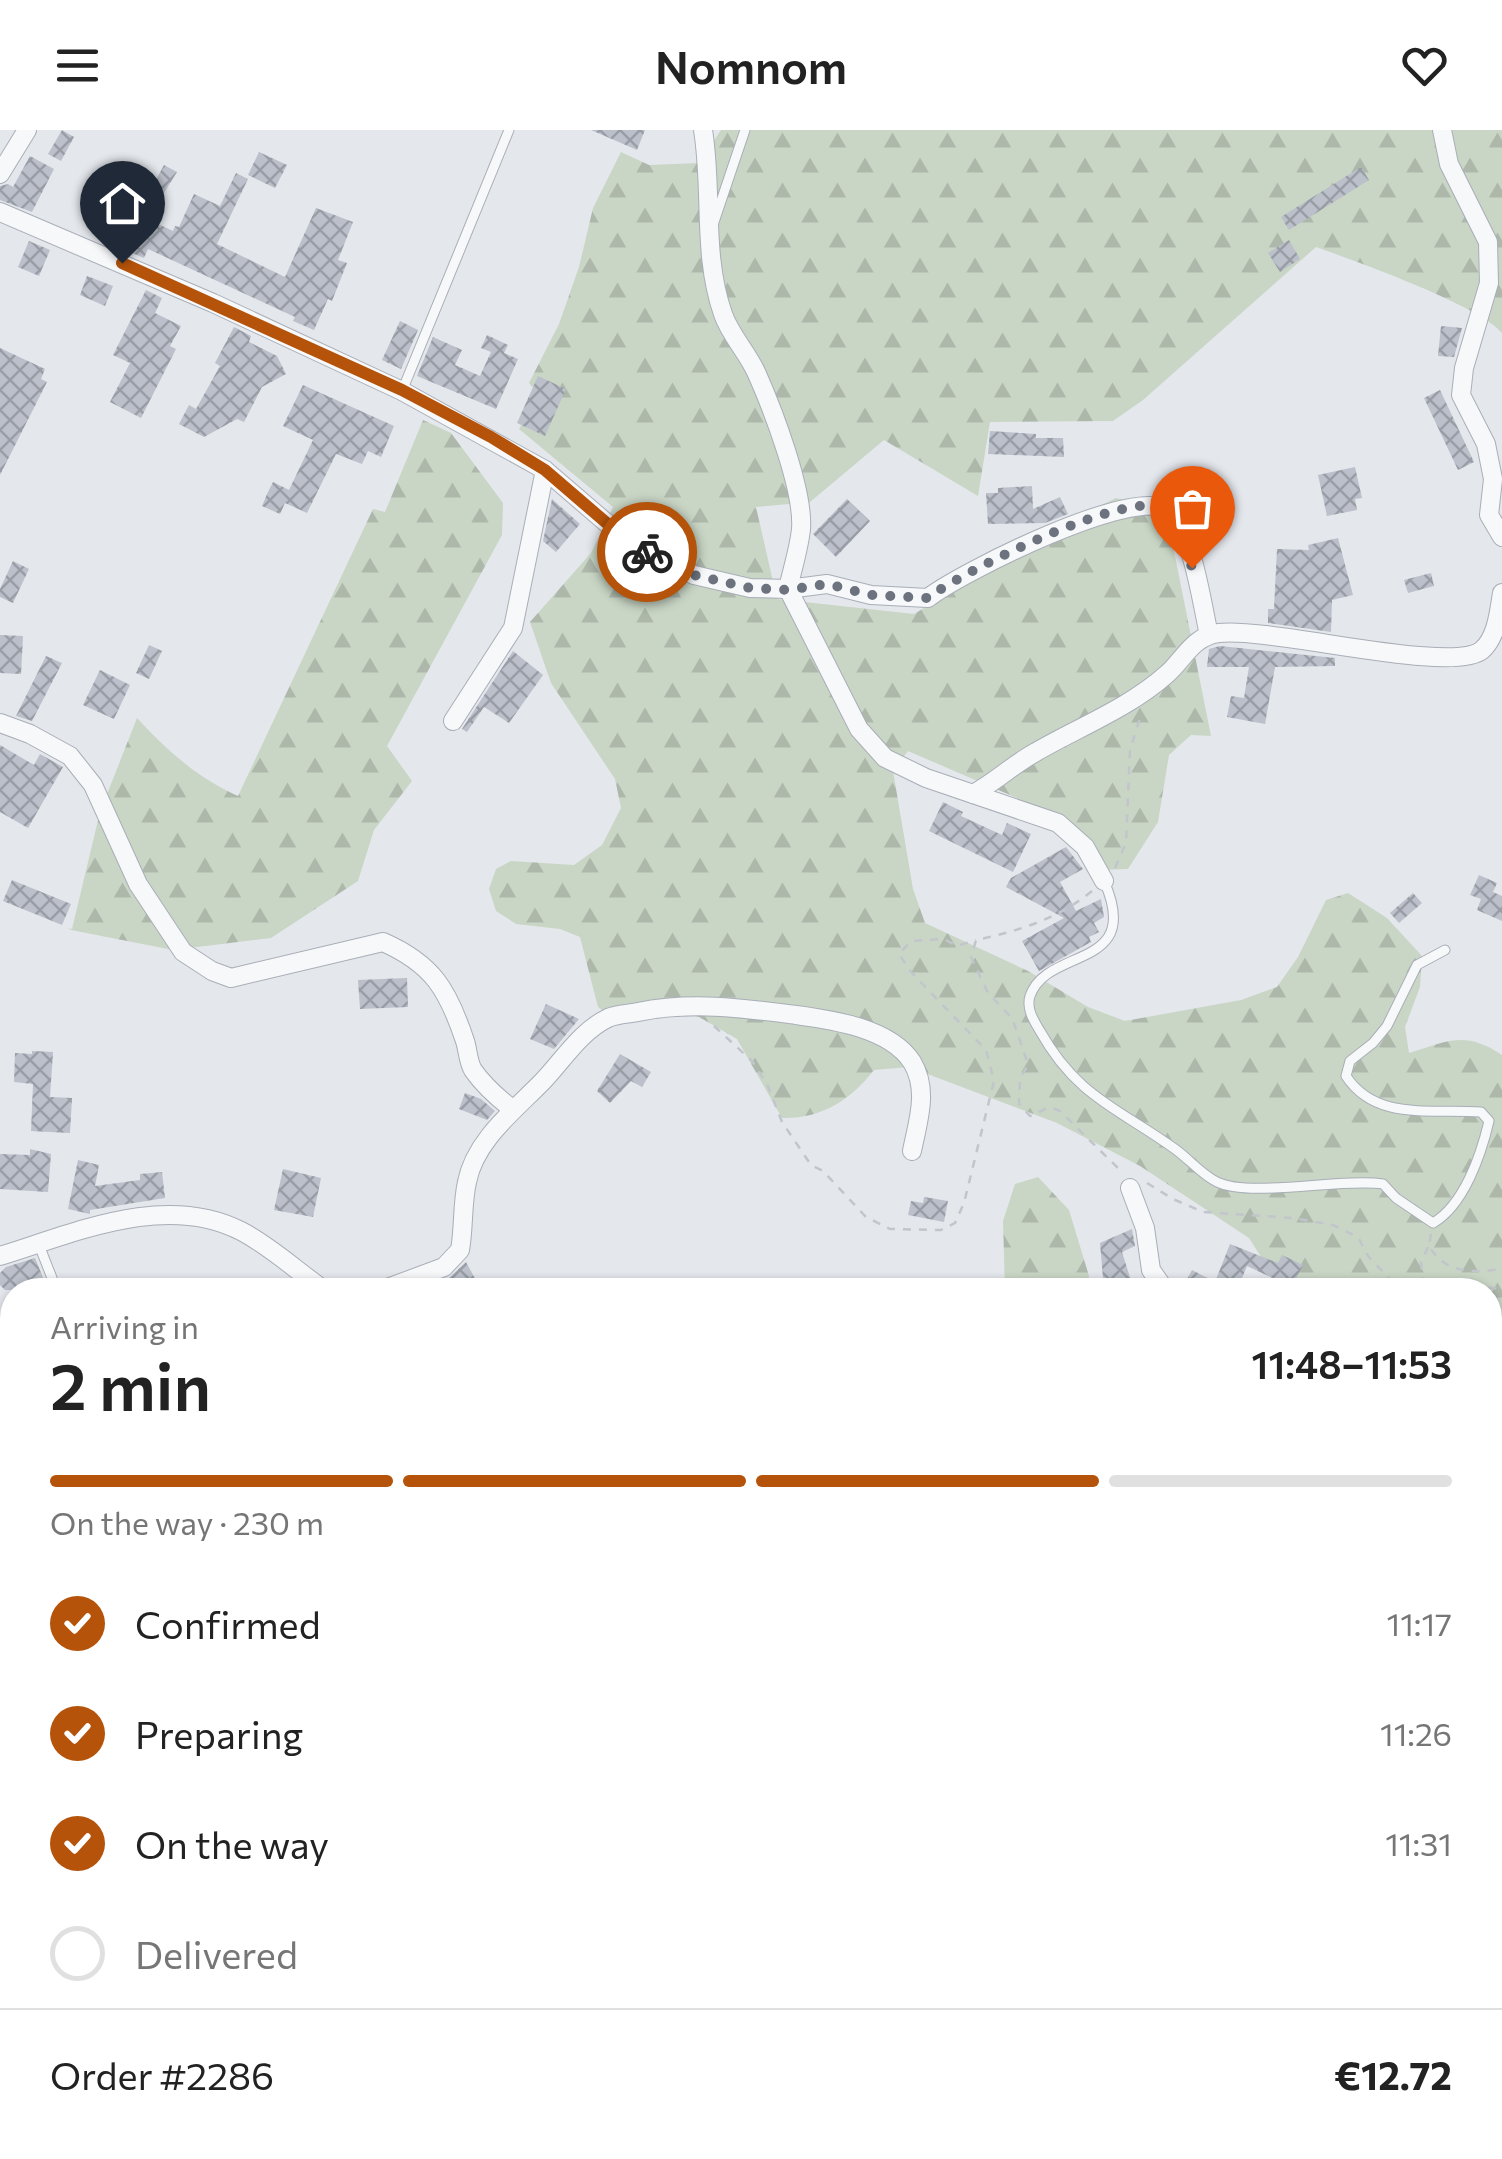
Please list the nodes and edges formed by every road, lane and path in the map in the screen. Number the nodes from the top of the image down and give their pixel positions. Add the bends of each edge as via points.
1 (27, 130) edge
2 (509, 130) edge
3 (703, 130) edge
4 (745, 130) edge
5 (1442, 130) edge
6 (0, 174) edge
7 (0, 212) edge
8 (710, 236) junction
9 (402, 390) junction
10 (545, 470) junction
11 (1502, 538) edge
12 (788, 590) junction
13 (1502, 593) edge
14 (1210, 635) junction
15 (1151, 686) junction
16 (453, 721) dead end
17 (0, 723) edge
18 (973, 794) junction
19 (1104, 881) junction
20 (976, 940) dead end
21 (1445, 950) dead end
22 (704, 1021) dead end
23 (512, 1109) junction
24 (912, 1150) dead end
25 (1120, 1167) dead end
26 (1137, 1182) junction
27 (1434, 1223) junction
28 (39, 1244) junction
29 (1428, 1246) junction
30 (0, 1256) edge
31 (1502, 1269) edge
32 (52, 1278) dead end
33 (307, 1278) edge
34 (414, 1278) edge
35 (1157, 1278) edge
36 (1389, 1278) edge
37 (1422, 1278) edge

1 - 6 street
2 - 9 lane
3 - 8 street
4 - 8 lane
5 - 11 street via 1449,164 1488,242 1489,283 1461,395 1486,444 1493,480 1489,515
7 - 9 street
8 - 12 street via 723,316 756,372 790,460 802,526
9 - 10 street
10 - 12 street via 631,544 678,568 750,588
10 - 16 street via 514,628
12 - 14 street via 827,584 928,598 988,561 1098,515 1160,506 1184,534
12 - 18 street via 858,729 886,758
13 - 14 street via 1492,637 1481,651 1462,657
14 - 15 street
15 - 18 street
15 - 19 path via 1130,750 1126,843
17 - 23 street via 70,756 93,785 138,884 184,952 230,978 383,942 401,950 444,988 470,1068
18 - 19 street via 1058,823 1085,848
19 - 27 lane via 1116,907 1101,946 1046,976 1030,996 1030,1014 1075,1081 1218,1183 1384,1184
20 - 22 path via 957,946 944,939 911,941 899,954 986,1050 994,1081 964,1203 955,1223 941,1230 890,1229 866,1217 811,1165 752,1062
21 - 27 lane via 1417,966 1387,1026 1350,1061 1346,1076 1356,1092 1388,1109 1480,1112 1489,1121 1460,1192
23 - 24 street via 608,1018 710,1004 807,1016 890,1041 912,1062 923,1092
23 - 34 street via 474,1162 460,1250 444,1267
25 - 26 path
26 - 35 street
26 - 36 path via 1203,1212 1334,1225 1358,1237
27 - 29 path
28 - 30 street
28 - 32 lane
28 - 33 street via 136,1217 183,1214 240,1230
29 - 31 path via 1437,1260 1458,1270
29 - 37 path

